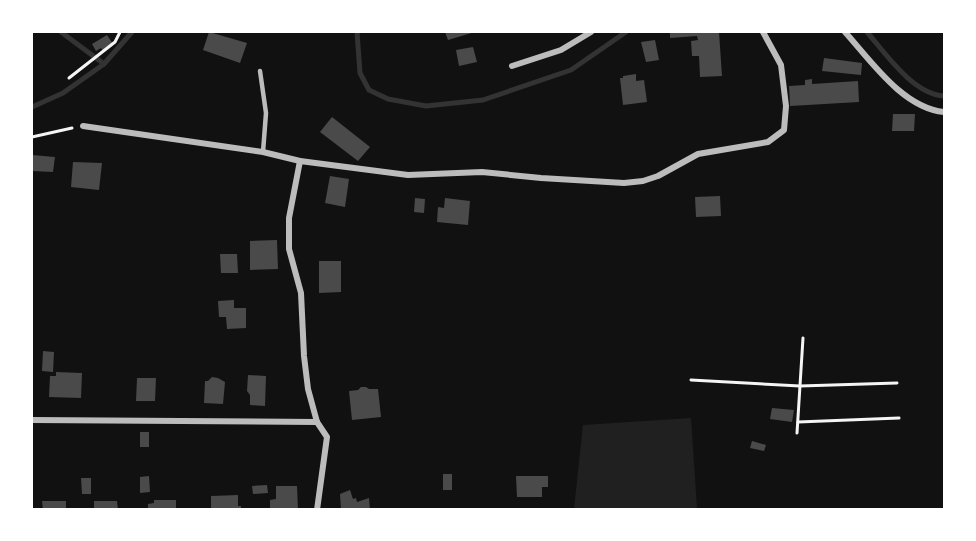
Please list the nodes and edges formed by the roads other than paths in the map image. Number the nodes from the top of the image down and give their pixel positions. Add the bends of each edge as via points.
1 (591, 32) edge
2 (763, 32) edge
3 (845, 32) edge
4 (512, 66) dead end
5 (260, 71) dead end
6 (945, 112) edge
7 (83, 126) road end
8 (263, 152) junction
9 (300, 160) junction
10 (32, 420) edge
11 (317, 422) junction
12 (317, 510) edge

1 - 4 street via 561,50
2 - 9 street via 781,65 786,106 784,130 768,142 698,154 643,181 624,183 482,172 408,175
3 - 6 street via 893,87 913,100
5 - 8 lane via 266,113
7 - 8 street
8 - 9 street
9 - 11 street via 289,218 289,249 301,293 303,356
10 - 11 street
11 - 12 street via 327,437

